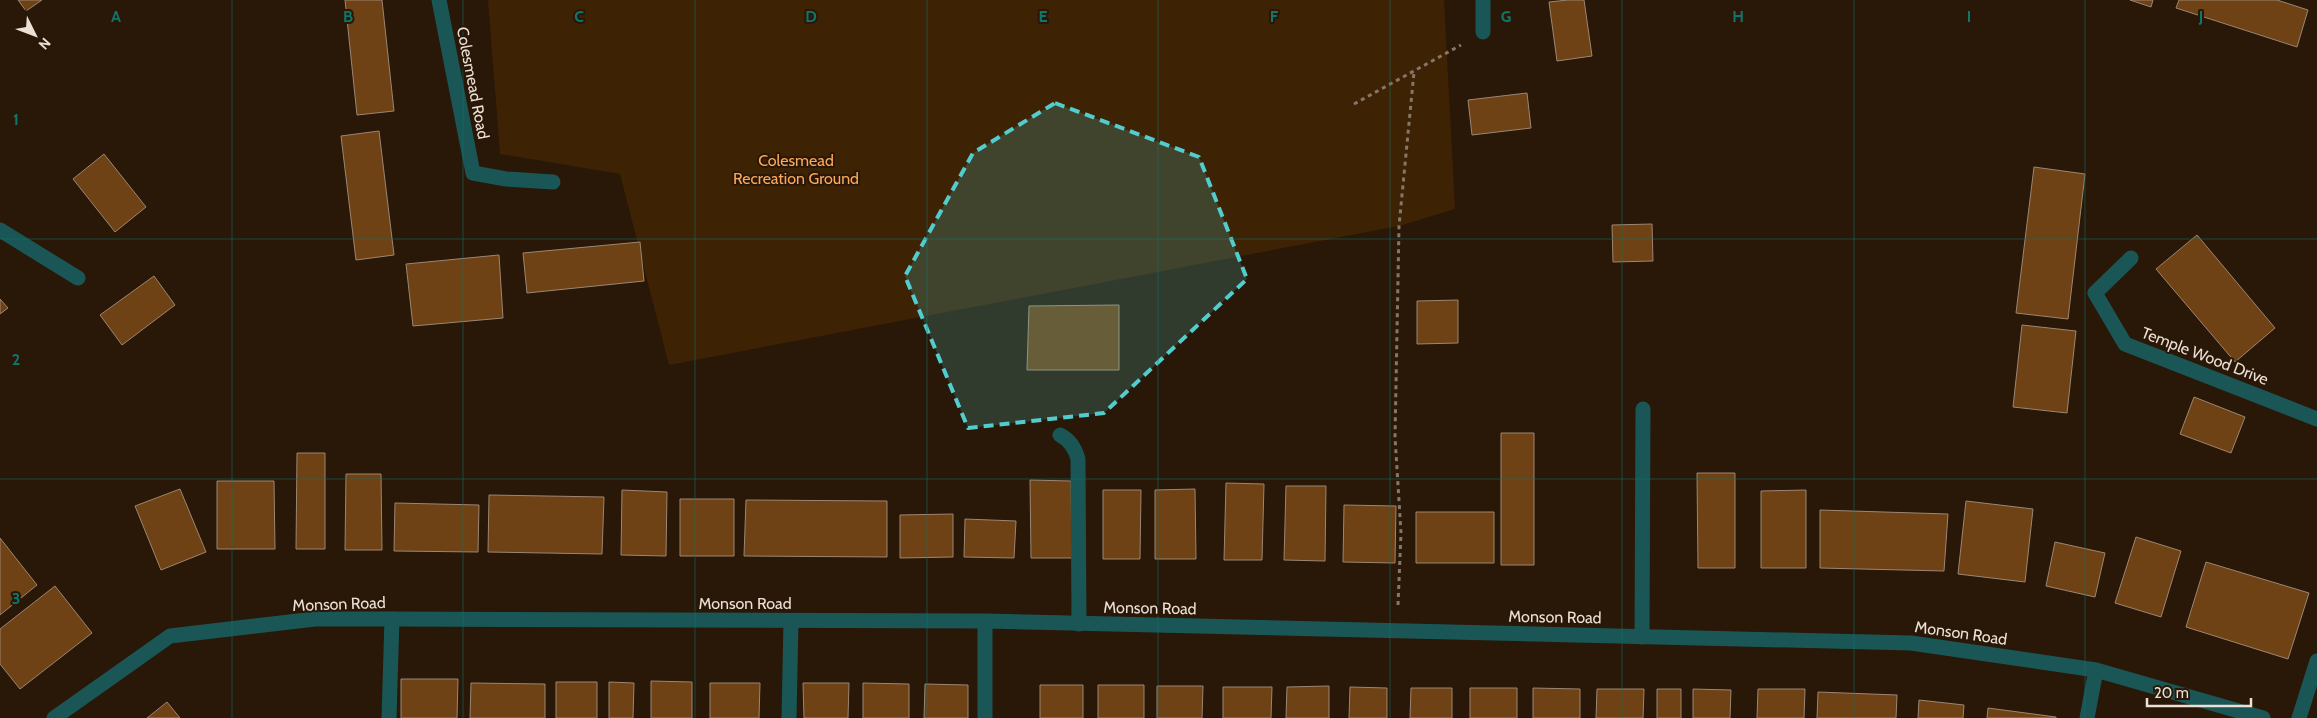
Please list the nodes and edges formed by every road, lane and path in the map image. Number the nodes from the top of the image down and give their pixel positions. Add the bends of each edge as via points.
1 (439, 0) edge
2 (1483, 0) edge
3 (1483, 32) joint
4 (1414, 72) junction
5 (1354, 104) dead end
6 (552, 182) dead end
7 (0, 230) edge
8 (2131, 258) dead end
9 (78, 278) dead end
10 (1643, 409) dead end
11 (2317, 419) edge
12 (1060, 436) dead end
13 (392, 619) junction
14 (791, 621) junction
15 (986, 621) junction
16 (1079, 624) junction
17 (1396, 630) junction
18 (1642, 636) junction
19 (2317, 661) edge
20 (2096, 670) junction
21 (54, 718) edge
22 (389, 718) edge
23 (789, 718) edge
24 (985, 718) edge
25 (2087, 718) edge
26 (2263, 718) edge
27 (2299, 718) edge

1 - 6 street, Colesmead Road via 473,173
2 - 3 street
3 - 4 path
4 - 5 path
4 - 17 path via 1399,226 1395,437 1401,533
7 - 9 street
8 - 11 street, Temple Wood Drive via 2096,293 2125,344
10 - 18 street
12 - 16 street via 1067,438 1078,459
13 - 14 street, Monson Road
13 - 21 street, Monson Road via 315,619 170,636
13 - 22 street
14 - 15 street, Monson Road
14 - 23 street
15 - 16 street, Monson Road
15 - 24 street
16 - 17 street, Monson Road
17 - 18 street, Monson Road
18 - 20 street, Monson Road via 1911,643
19 - 27 street
20 - 25 street
20 - 26 street, Monson Road

